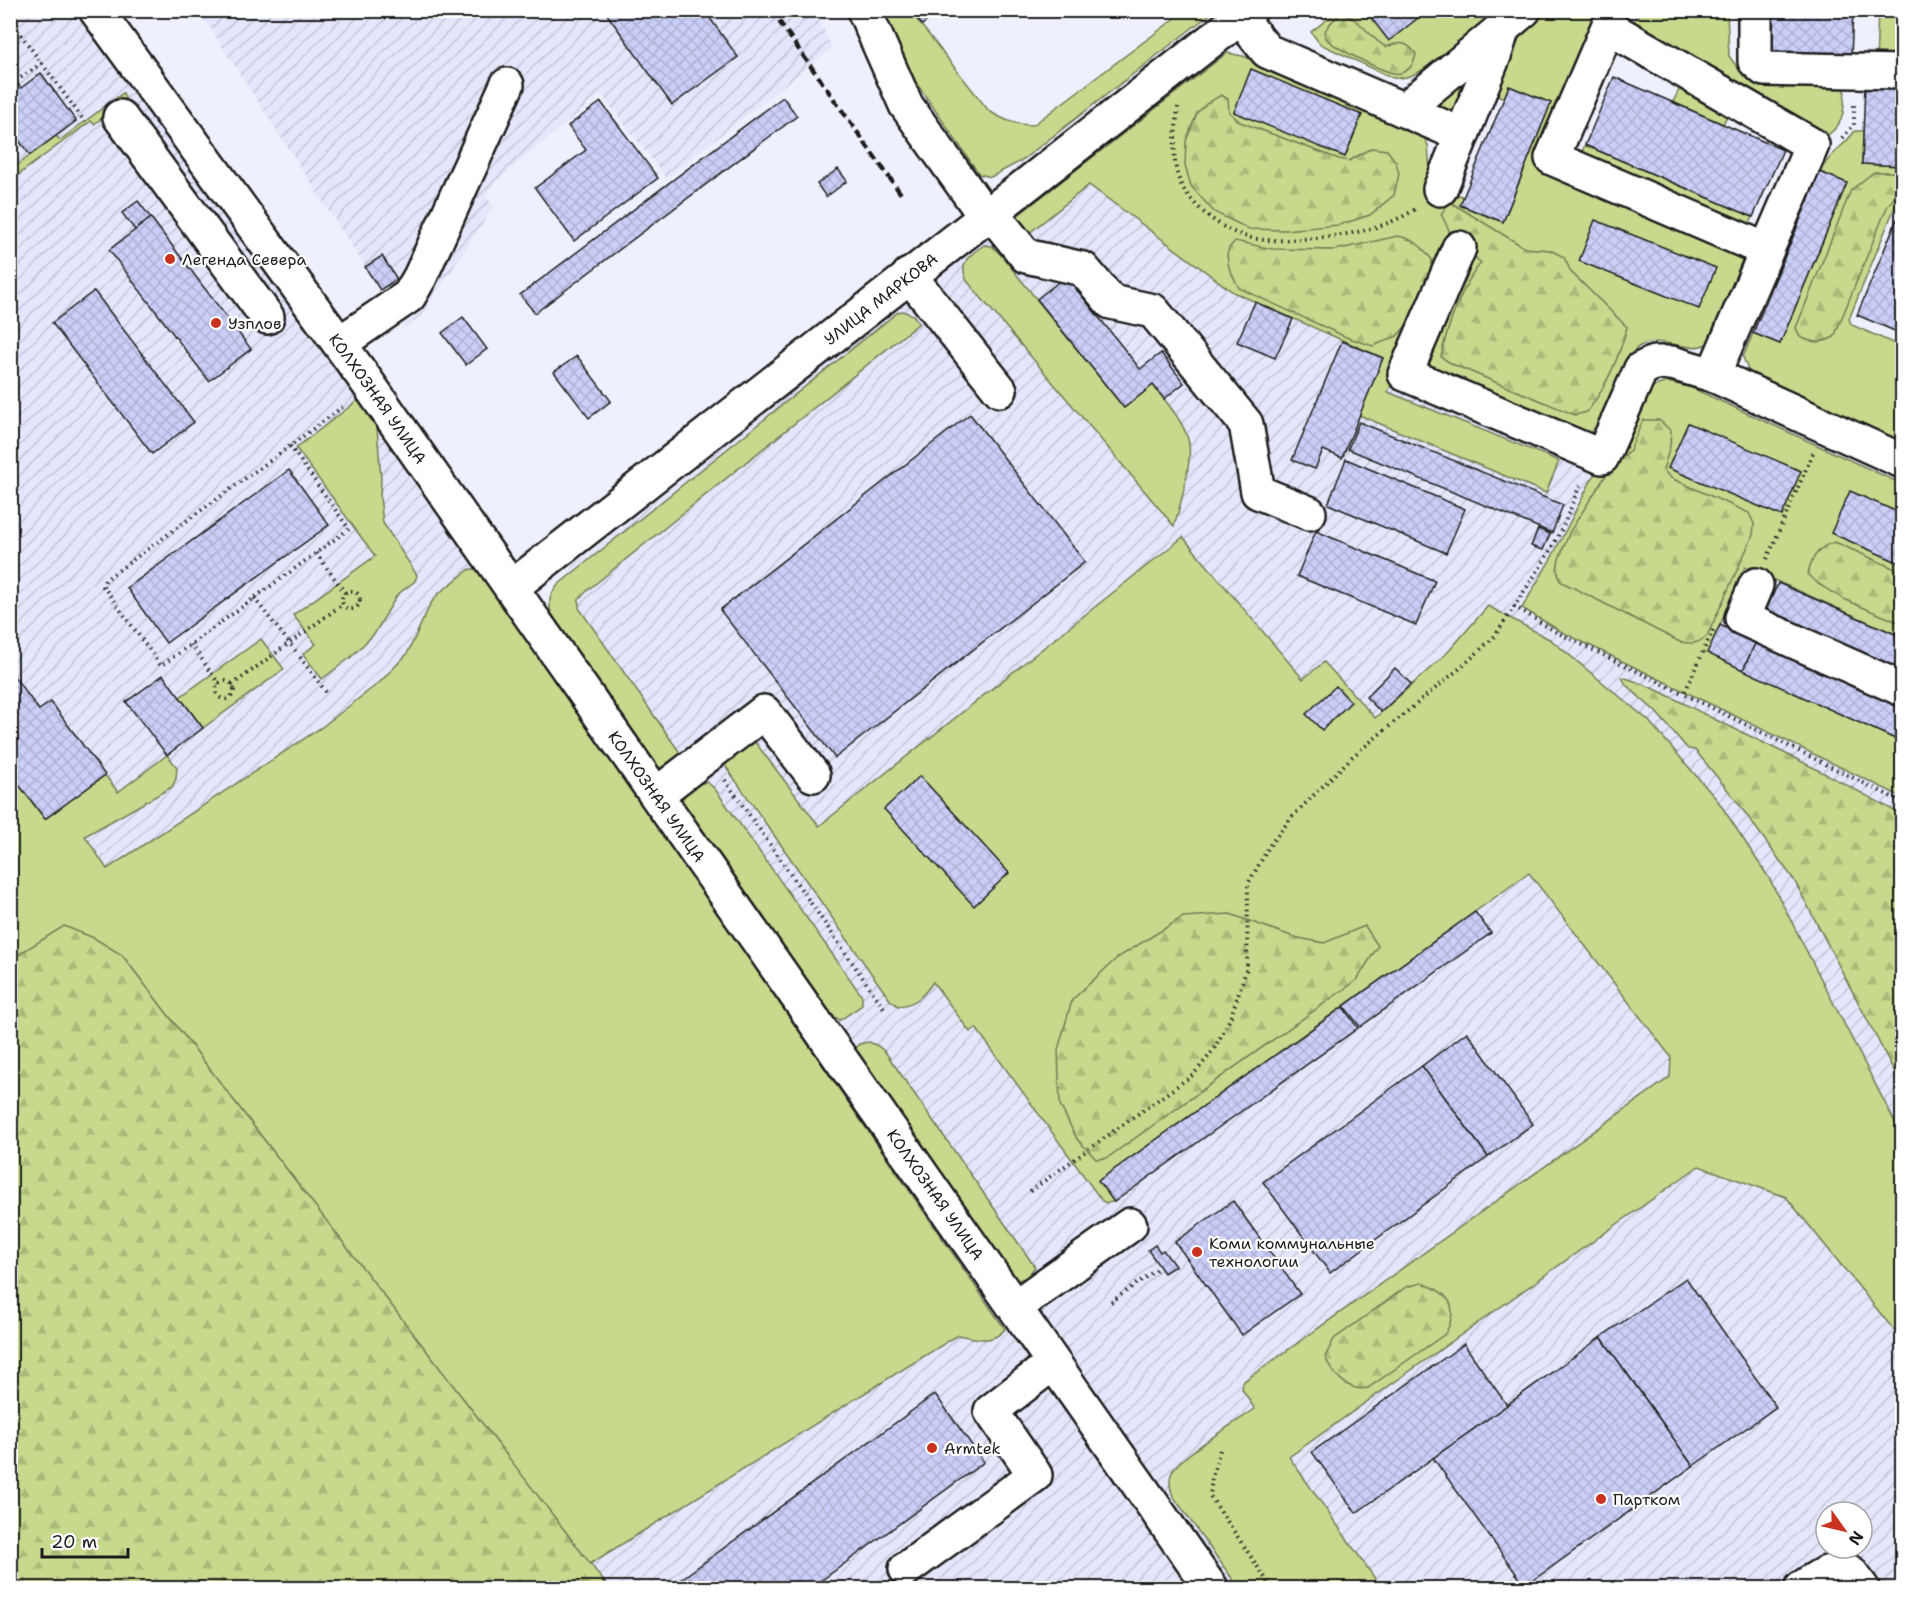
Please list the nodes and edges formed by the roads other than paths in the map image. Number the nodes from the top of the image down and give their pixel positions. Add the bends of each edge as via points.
1 (96, 10) edge
2 (864, 10) edge
3 (1755, 10) edge
4 (1241, 13) edge
5 (1615, 16) edge
6 (1514, 19) edge
7 (1902, 72) edge
8 (507, 85) dead end
9 (155, 90) junction
10 (1404, 110) junction
11 (1462, 135) junction
12 (1440, 189) road end
13 (987, 214) junction
14 (1459, 248) dead end
15 (1767, 250) junction
16 (909, 275) junction
17 (267, 317) dead end
18 (339, 343) junction
19 (1713, 375) junction
20 (1000, 390) dead end
21 (1902, 461) edge
22 (1309, 513) dead end
23 (1756, 585) road end
24 (512, 587) junction
25 (1902, 690) edge
26 (813, 775) dead end
27 (657, 794) junction
28 (1130, 1225) dead end
29 (1015, 1307) junction
30 (1053, 1363) junction
31 (906, 1569) dead end
32 (1211, 1588) edge
33 (1802, 1588) edge
34 (1862, 1588) edge

1 - 9 street, КОЛХОЗНАЯ УЛИЦА
2 - 13 street via 906,105
3 - 7 street via 1755,61 1764,69
4 - 10 street via 1267,51
4 - 13 street, УЛИЦА МАРКОВА
5 - 15 street via 1812,145
5 - 15 street via 1552,158
6 - 10 street
6 - 11 street
8 - 18 street via 409,296
9 - 17 street via 102,123
9 - 18 street, КОЛХОЗНАЯ УЛИЦА
10 - 11 street
11 - 12 street
13 - 16 street, УЛИЦА МАРКОВА
13 - 22 street via 1026,256 1083,269 1111,302 1153,311 1246,424 1258,492
14 - 19 street via 1404,374 1602,457 1641,369 1654,363 1672,363
15 - 19 street
16 - 20 street
16 - 24 street, УЛИЦА МАРКОВА
18 - 24 street, КОЛХОЗНАЯ УЛИЦА
19 - 21 street
23 - 25 street via 1742,618
24 - 27 street, КОЛХОЗНАЯ УЛИЦА
26 - 27 street via 764,712
27 - 29 street, КОЛХОЗНАЯ УЛИЦА
28 - 29 street
29 - 30 street, КОЛХОЗНАЯ УЛИЦА
30 - 31 street via 991,1411 1035,1475
30 - 32 street, КОЛХОЗНАЯ УЛИЦА
33 - 34 street via 1829,1571 1841,1570 1850,1572

